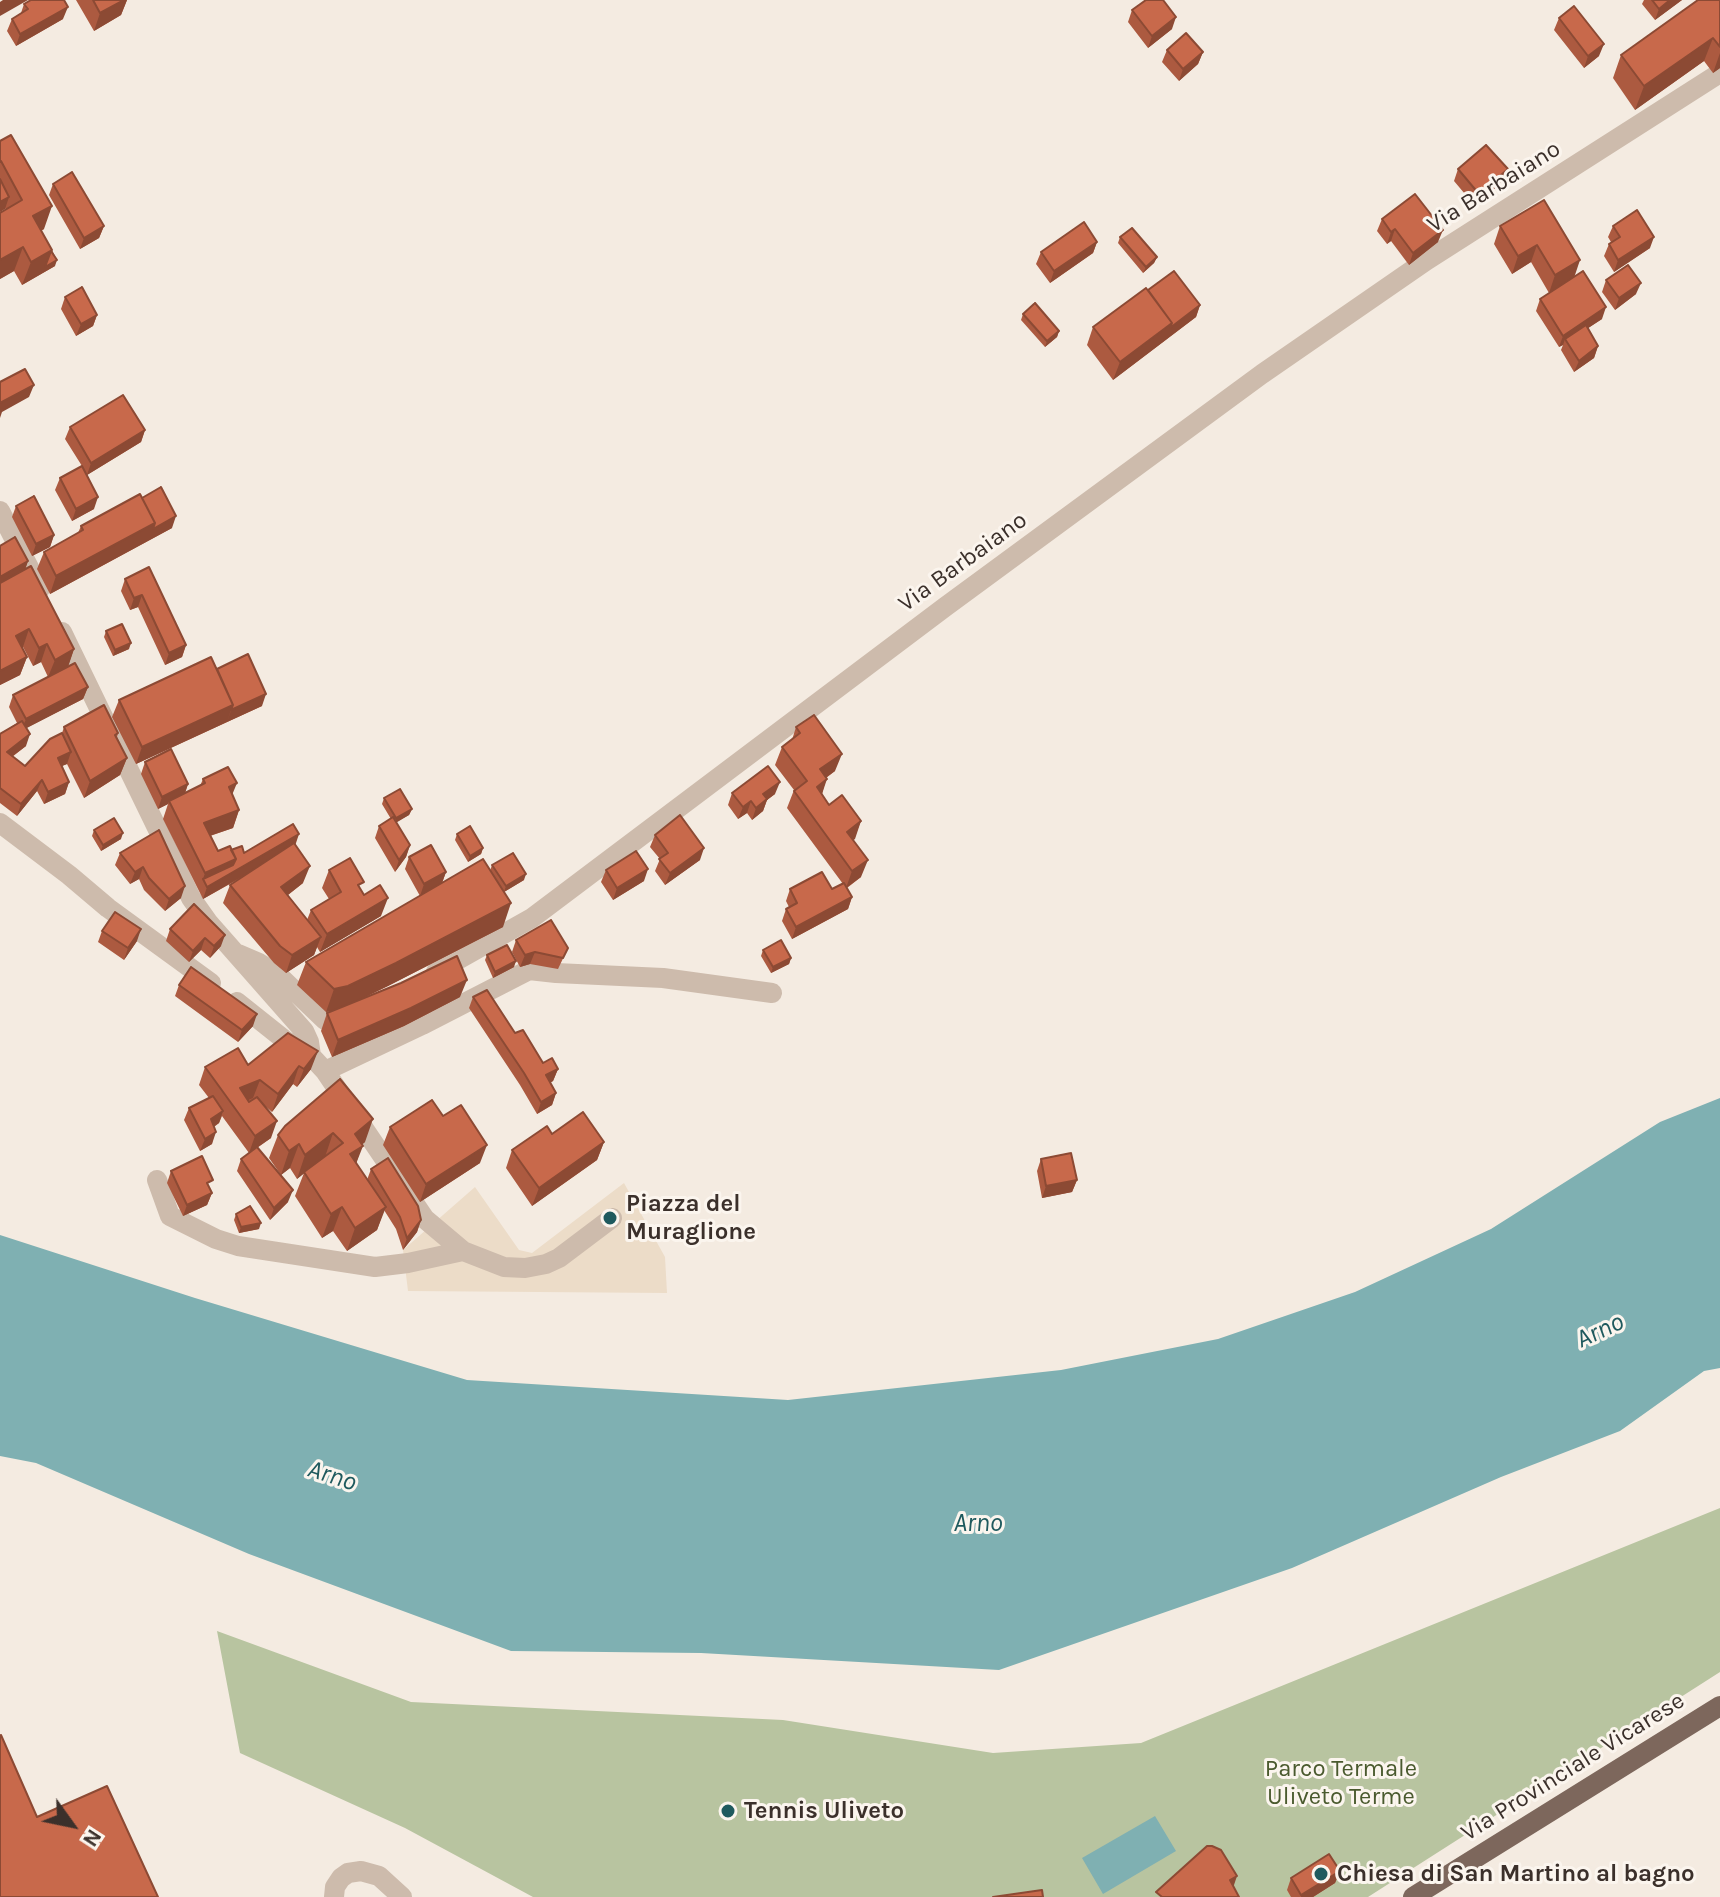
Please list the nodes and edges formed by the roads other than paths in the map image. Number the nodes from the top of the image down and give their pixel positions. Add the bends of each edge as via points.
1 (1720, 73) edge
2 (0, 511) edge
3 (0, 823) edge
4 (238, 954) junction
5 (416, 983) edge
6 (772, 993) dead end
7 (369, 1004) edge
8 (318, 1064) junction
9 (157, 1180) dead end
10 (612, 1218) dead end
11 (463, 1251) junction
12 (1720, 1706) edge
13 (334, 1897) edge
14 (402, 1897) edge
15 (1413, 1897) edge

1 - 5 street, Via Barbaiano via 1427,260 1275,365 532,918
2 - 4 street via 191,898
3 - 8 street
4 - 7 street via 277,974 325,1020
4 - 8 street via 304,1031
6 - 8 street via 663,978 529,970 422,1025
8 - 11 street via 425,1219
9 - 11 street via 170,1216 238,1246 375,1267
10 - 11 street via 546,1264 504,1267
12 - 15 main road, Via Provinciale Vicarese
13 - 14 street via 341,1878 361,1871 379,1876

